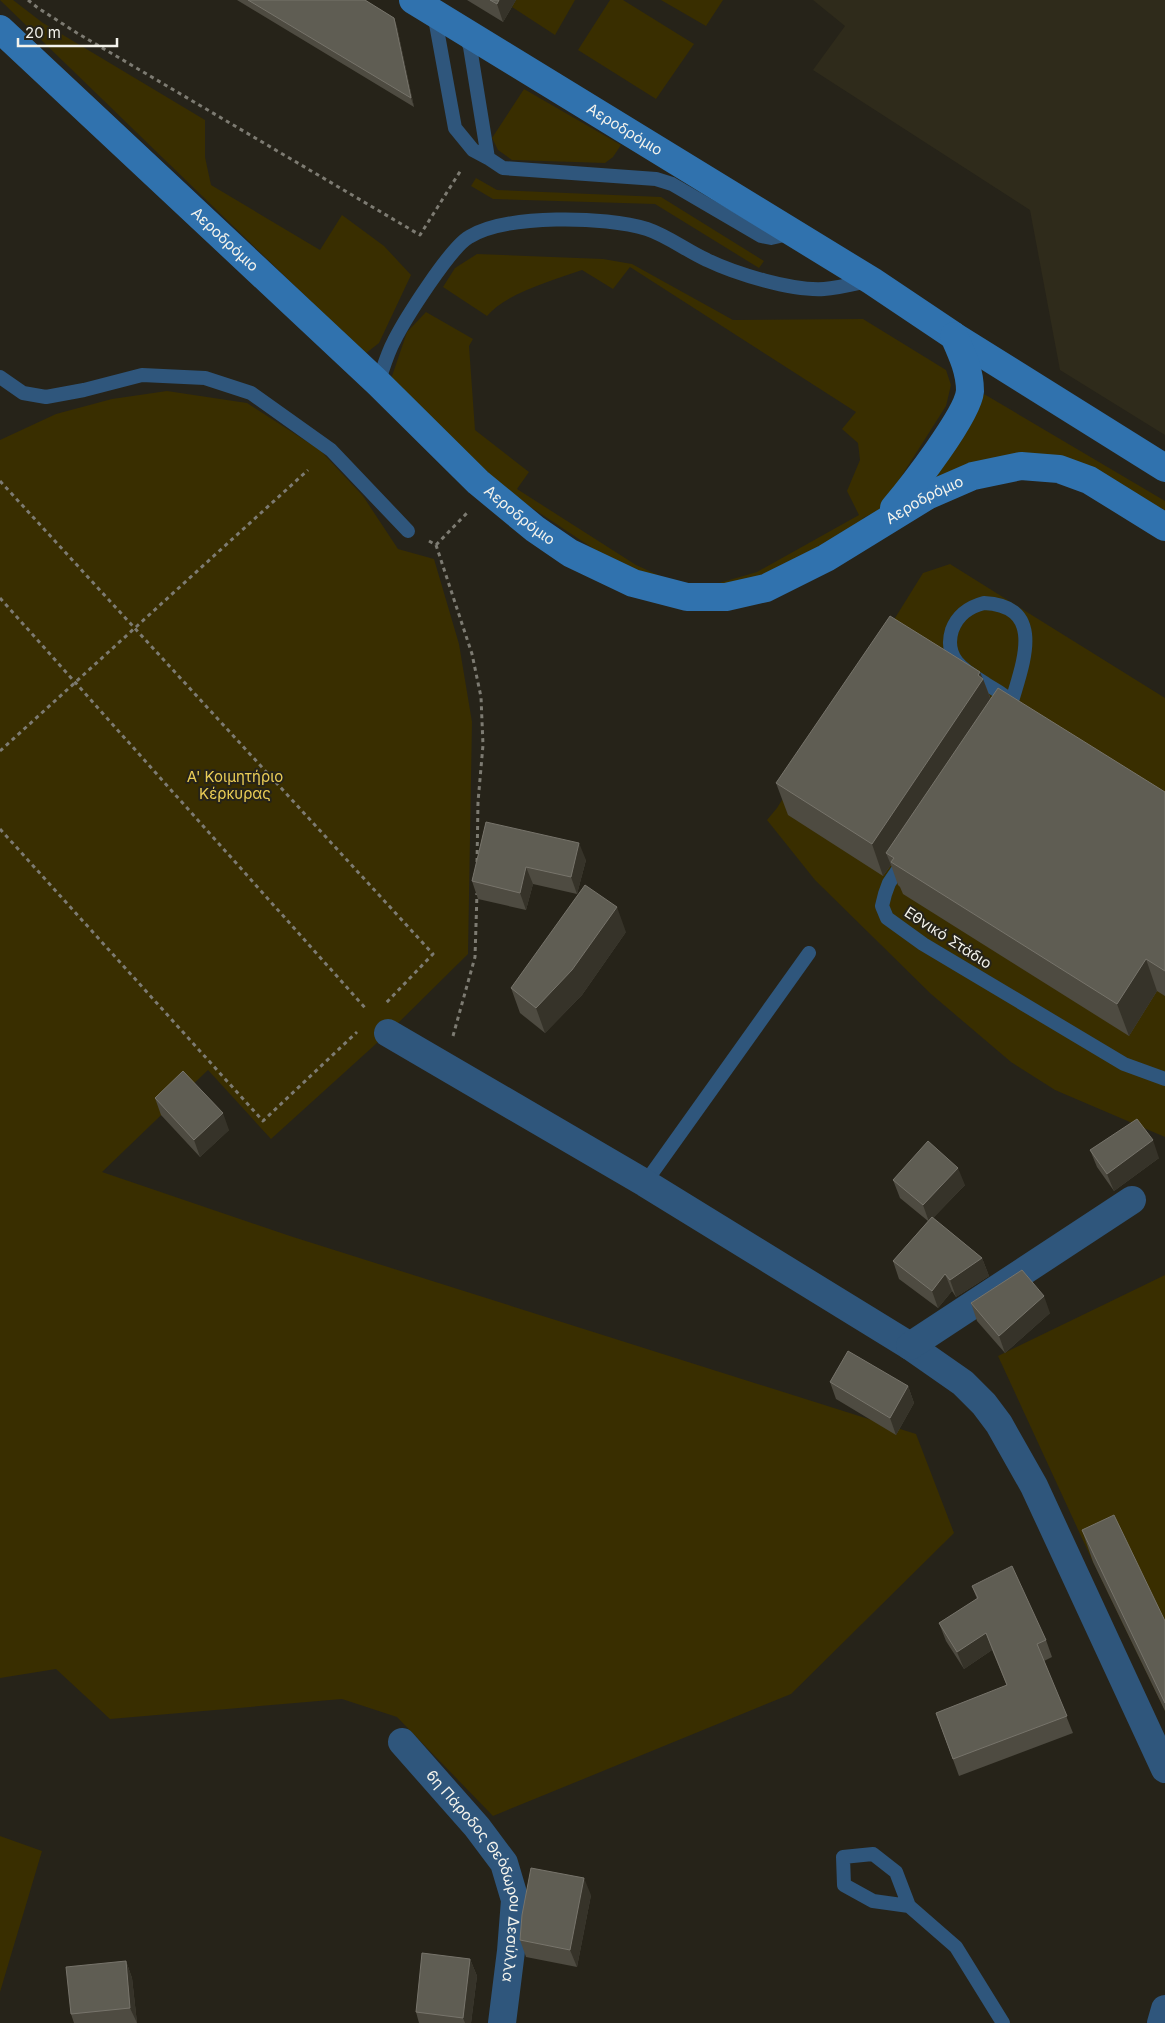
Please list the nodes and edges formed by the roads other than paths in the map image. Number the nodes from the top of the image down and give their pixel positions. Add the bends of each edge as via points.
1 (424, 6) edge
2 (0, 29) edge
3 (464, 30) junction
4 (488, 158) junction
5 (794, 233) junction
6 (872, 280) junction
7 (954, 336) junction
8 (0, 377) edge
9 (378, 383) junction
10 (1165, 468) edge
11 (882, 522) junction
12 (1165, 527) edge
13 (408, 531) road end
14 (1010, 705) joint
15 (912, 850) edge
16 (808, 954) dead end
17 (381, 1025) road end
18 (1165, 1079) edge
19 (646, 1183) junction
20 (1132, 1200) dead end
21 (910, 1346) junction
22 (402, 1742) dead end
23 (1165, 1770) edge
24 (909, 1906) junction
25 (1165, 2009) edge
26 (502, 2023) edge
27 (1003, 2023) edge
28 (1161, 2023) edge

1 - 3 main road, Αεροδρόμιο
1 - 4 lane via 455,128 473,150
2 - 9 main road, Αεροδρόμιο
3 - 4 lane via 470,47
3 - 5 main road, Αεροδρόμιο
4 - 5 lane via 503,168 656,179 672,184 761,236 771,238
5 - 6 main road, Αεροδρόμιο
6 - 7 main road, Αεροδρόμιο
6 - 9 lane via 823,289 788,285 708,261 647,229 578,220 519,221 468,237 451,252 394,341
7 - 10 main road, Αεροδρόμιο
7 - 11 main road via 969,371 970,394 959,417 917,480
8 - 13 lane via 23,393 46,397 142,375 205,378 251,393 330,450
9 - 11 main road, Αεροδρόμιο via 489,491 535,529 570,553 633,583 688,598 726,597 766,588 826,558
11 - 12 main road, Αεροδρόμιο via 927,496 973,476 1021,466 1059,468 1089,480
14 - 14 lane via 1026,650 1024,626 1012,612 996,604 972,606 954,624 951,650 965,672
15 - 18 lane, Εθνικό Στάδιο via 889,883 882,906 887,918 923,944 1124,1064
16 - 19 lane
17 - 19 street via 443,1065
19 - 21 street
20 - 21 street
21 - 23 street via 963,1383 999,1424 1034,1486
22 - 26 street, 6η Πάροδος Θεόδωρου Δεσύλλα via 504,1863 515,1900
24 - 24 lane via 896,1872 873,1854 843,1857 844,1885 873,1901
24 - 27 lane via 956,1947
25 - 28 street

